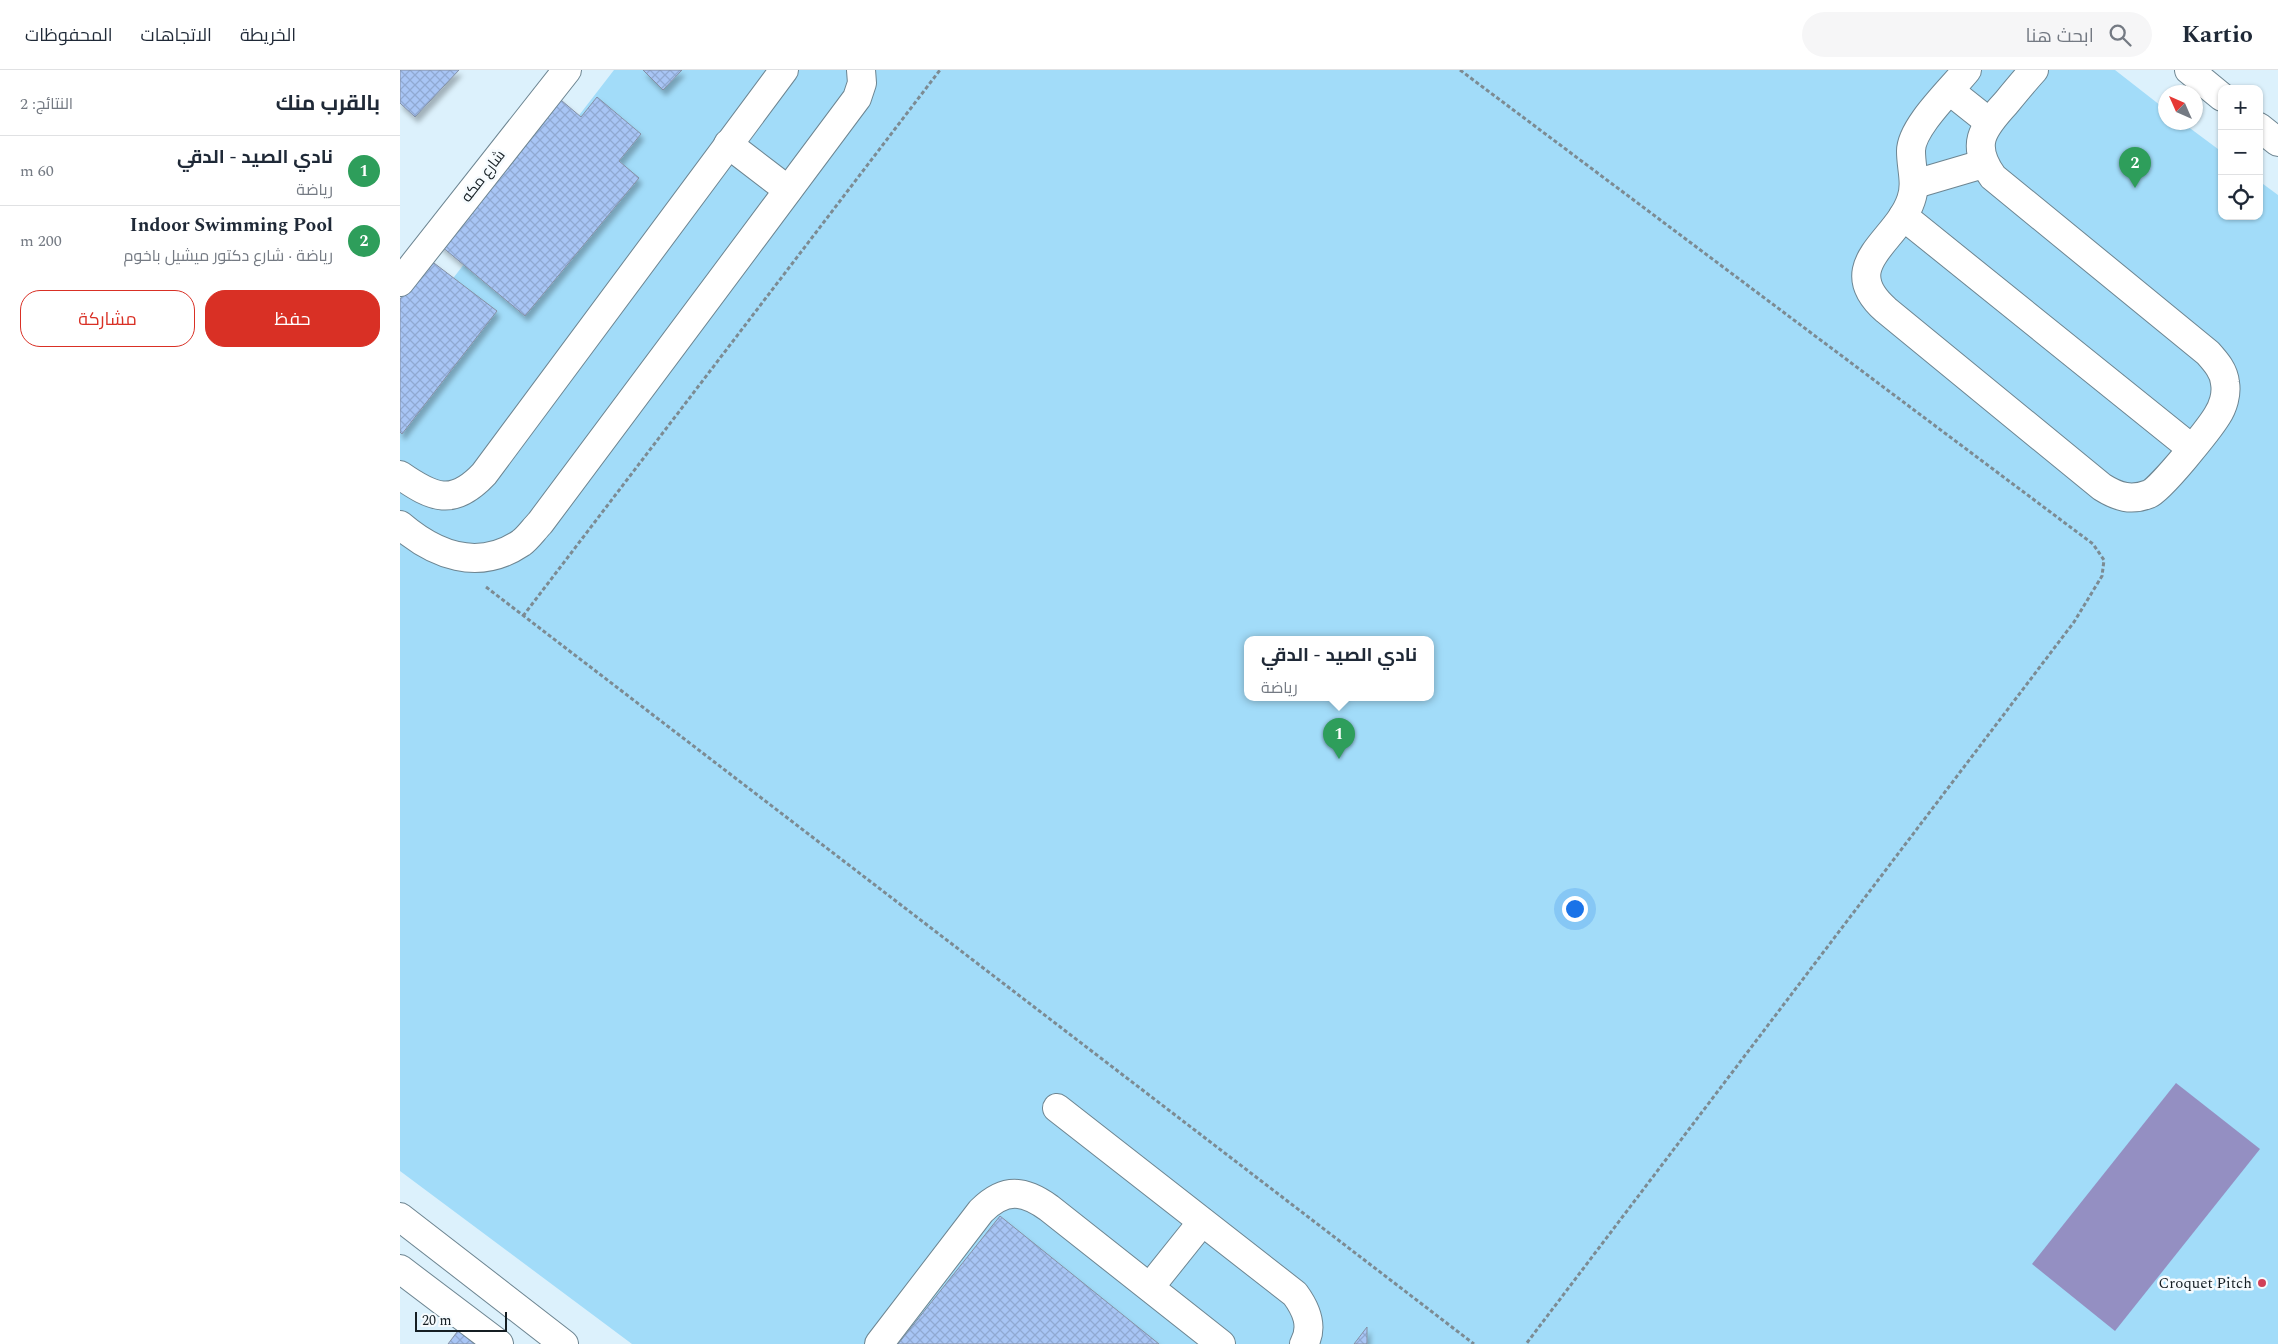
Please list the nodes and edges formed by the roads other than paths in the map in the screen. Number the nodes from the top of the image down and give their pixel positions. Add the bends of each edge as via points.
1 (567, 70) edge
2 (784, 70) edge
3 (861, 70) edge
4 (1967, 70) edge
5 (2034, 70) edge
6 (2189, 70) edge
7 (1950, 91) junction
8 (2218, 94) edge
9 (1989, 122) junction
10 (2263, 130) edge
11 (2278, 142) edge
12 (728, 144) junction
13 (1983, 164) junction
14 (1915, 184) junction
15 (788, 190) junction
16 (1903, 216) junction
17 (400, 282) edge
18 (2191, 448) junction
19 (400, 475) edge
20 (400, 525) edge
21 (1057, 1108) dead end
22 (400, 1217) edge
23 (1202, 1222) junction
24 (400, 1269) edge
25 (1150, 1288) junction
26 (499, 1344) edge
27 (564, 1344) edge
28 (879, 1344) edge
29 (1221, 1344) edge
30 (1304, 1344) edge

1 - 17 street, شارع مكه
2 - 12 street
3 - 15 street via 862,82 857,98
4 - 7 street
5 - 9 street
6 - 8 street
7 - 9 street
7 - 14 street via 1915,135 1911,151
9 - 13 street via 1982,135 1980,149
10 - 11 street
12 - 15 street
12 - 19 street via 472,487 457,494 441,496 425,492
13 - 14 street
13 - 18 street via 1993,177 2208,353 2220,367 2225,383 2224,400 2218,416
14 - 16 street
15 - 20 street via 540,523 521,542 495,555 468,558 440,552
16 - 18 street
16 - 18 street via 1872,254 1866,270 1867,286 1874,300 2102,487 2117,496 2134,498 2151,493
21 - 23 street
22 - 27 street
23 - 25 street
23 - 30 street via 1294,1294 1304,1307 1309,1322
24 - 26 street
25 - 28 street via 1037,1199 1007,1194 992,1200 981,1211
25 - 29 street

